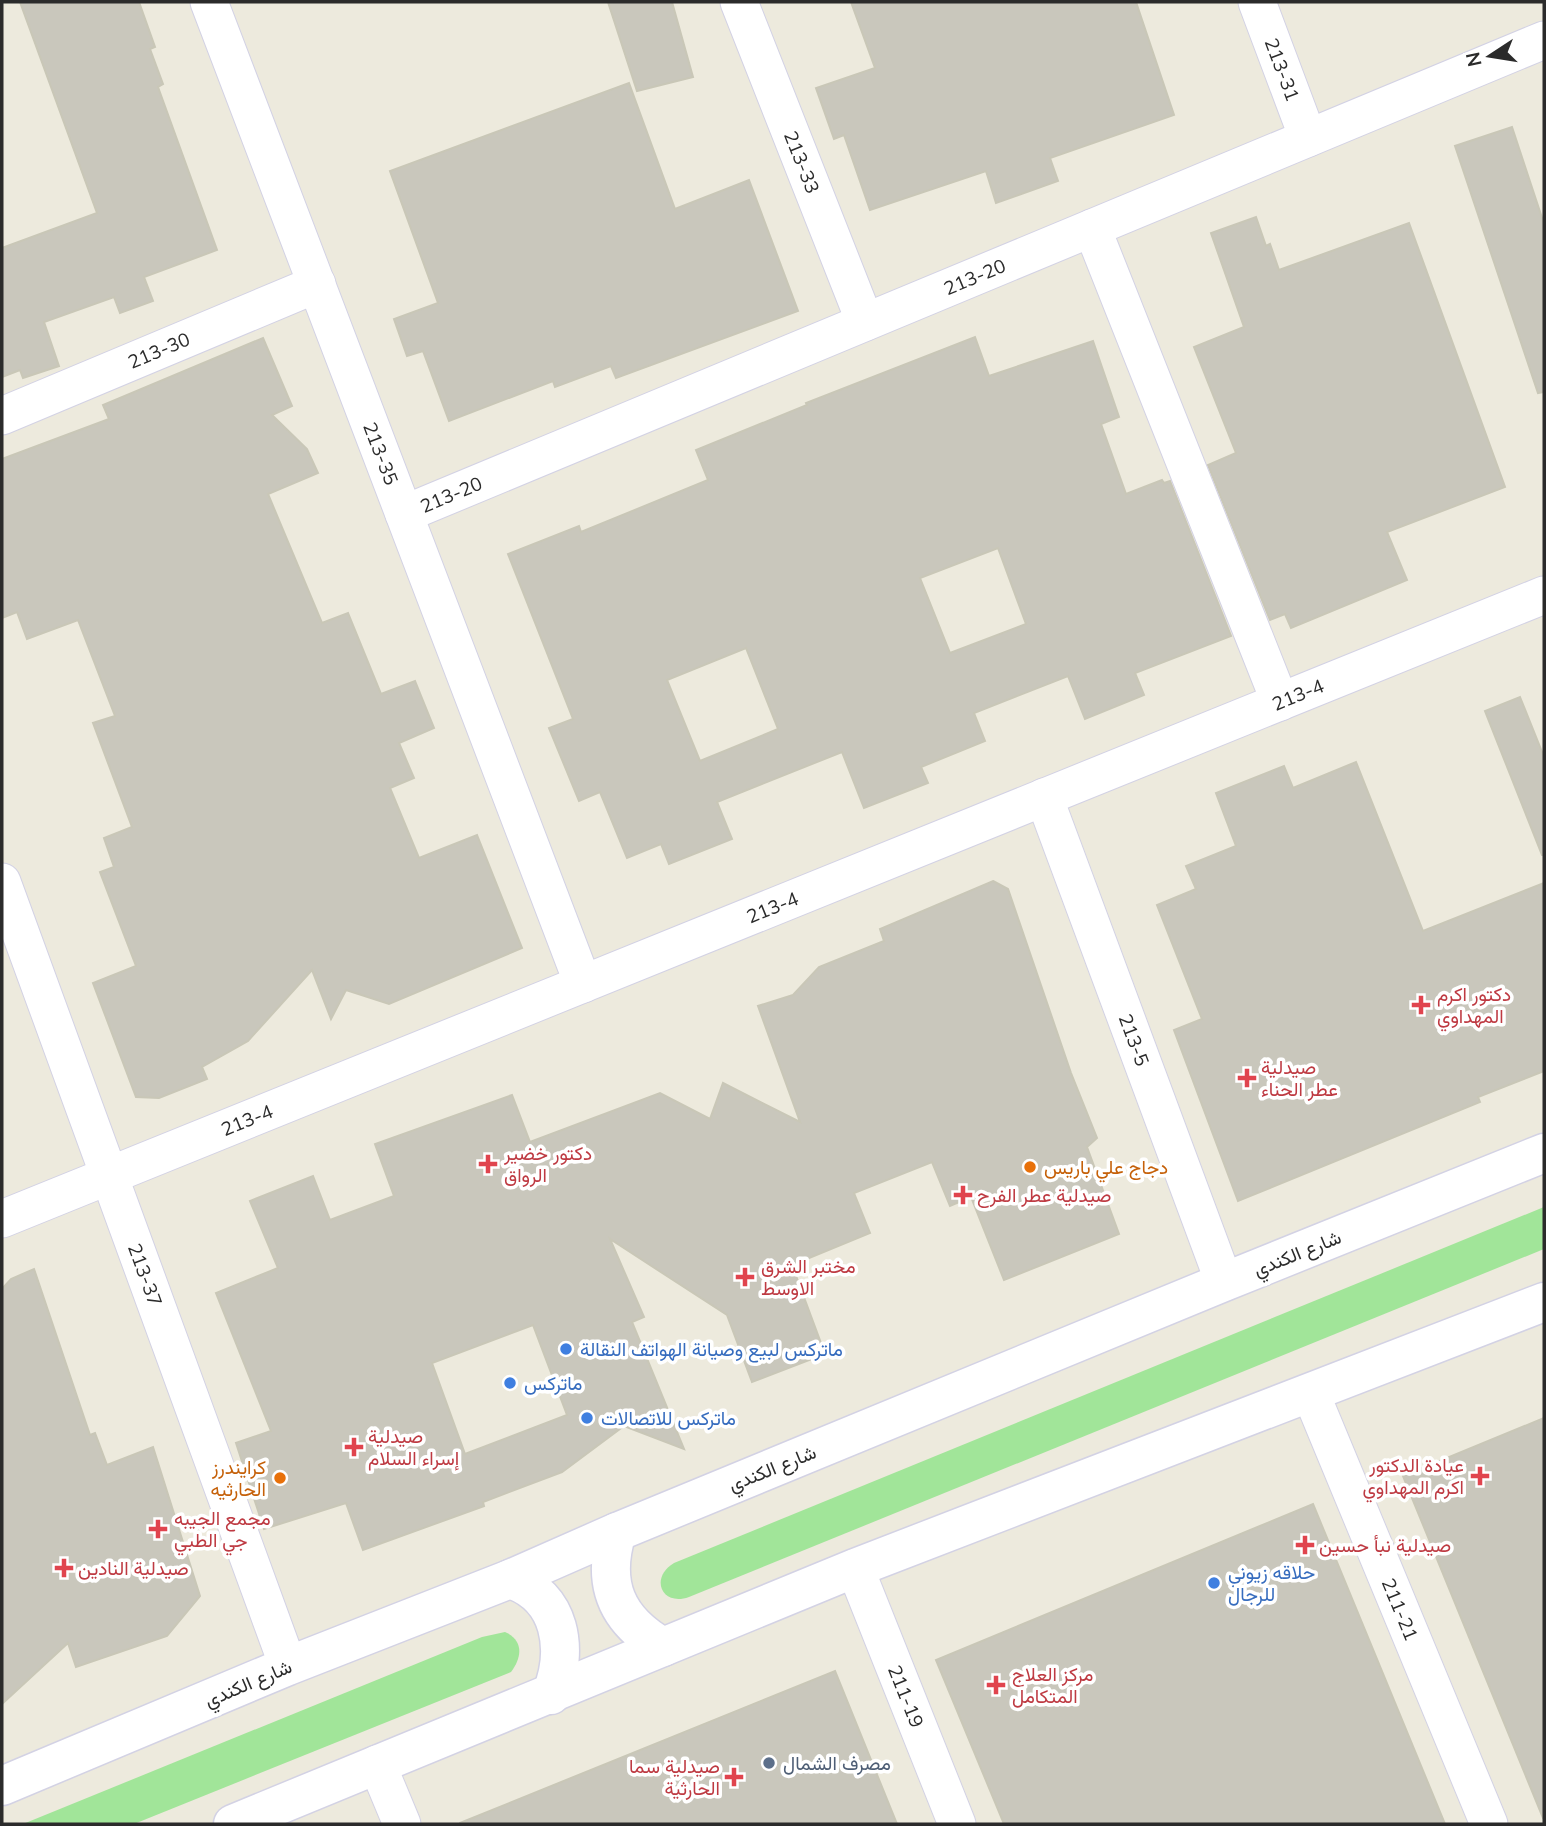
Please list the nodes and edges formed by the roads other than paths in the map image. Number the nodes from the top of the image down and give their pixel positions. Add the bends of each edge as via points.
1 (209, 2) edge
2 (739, 2) edge
3 (1257, 2) edge
4 (1544, 40) edge
5 (1308, 138) junction
6 (1092, 228) junction
7 (317, 284) junction
8 (865, 322) junction
9 (2, 416) edge
10 (404, 513) junction
11 (1544, 595) edge
12 (1280, 702) junction
13 (1044, 797) junction
14 (2, 882) edge
15 (583, 984) junction
16 (1544, 1153) edge
17 (109, 1176) junction
18 (2, 1219) edge
19 (1224, 1282) junction
20 (1544, 1302) edge
21 (1311, 1394) junction
22 (617, 1532) junction
23 (855, 1568) junction
24 (510, 1579) junction
25 (663, 1647) junction
26 (288, 1666) junction
27 (551, 1695) junction
28 (377, 1764) junction
29 (2, 1786) edge
30 (233, 1824) edge
31 (402, 1824) edge
32 (957, 1824) edge
33 (1489, 1824) edge

1 - 7 street, 213-35
2 - 8 street, 213-33
3 - 5 street, 213-31
4 - 5 street, 213-20
5 - 6 street, 213-20
6 - 8 street, 213-20
6 - 12 street
7 - 9 street, 213-30
7 - 10 street, 213-35
8 - 10 street, 213-20
10 - 15 street, 213-35
11 - 12 street, 213-4
12 - 13 street, 213-4
13 - 15 street, 213-4
13 - 19 street, 213-5
14 - 17 street, 213-37
15 - 17 street, 213-4
16 - 19 street, شارع الكندي
17 - 18 street, 213-4
17 - 26 street, 213-37
19 - 22 street, شارع الكندي
20 - 21 street
21 - 23 street
21 - 33 street, 211-21
22 - 24 street, شارع الكندي
22 - 25 street via 610,1554 616,1600 627,1619
23 - 25 street
23 - 32 street, 211-19
24 - 26 street, شارع الكندي
24 - 27 street via 527,1585 542,1599 560,1636 558,1676
25 - 27 street
26 - 29 street, شارع الكندي
27 - 28 street
28 - 30 street
28 - 31 street

